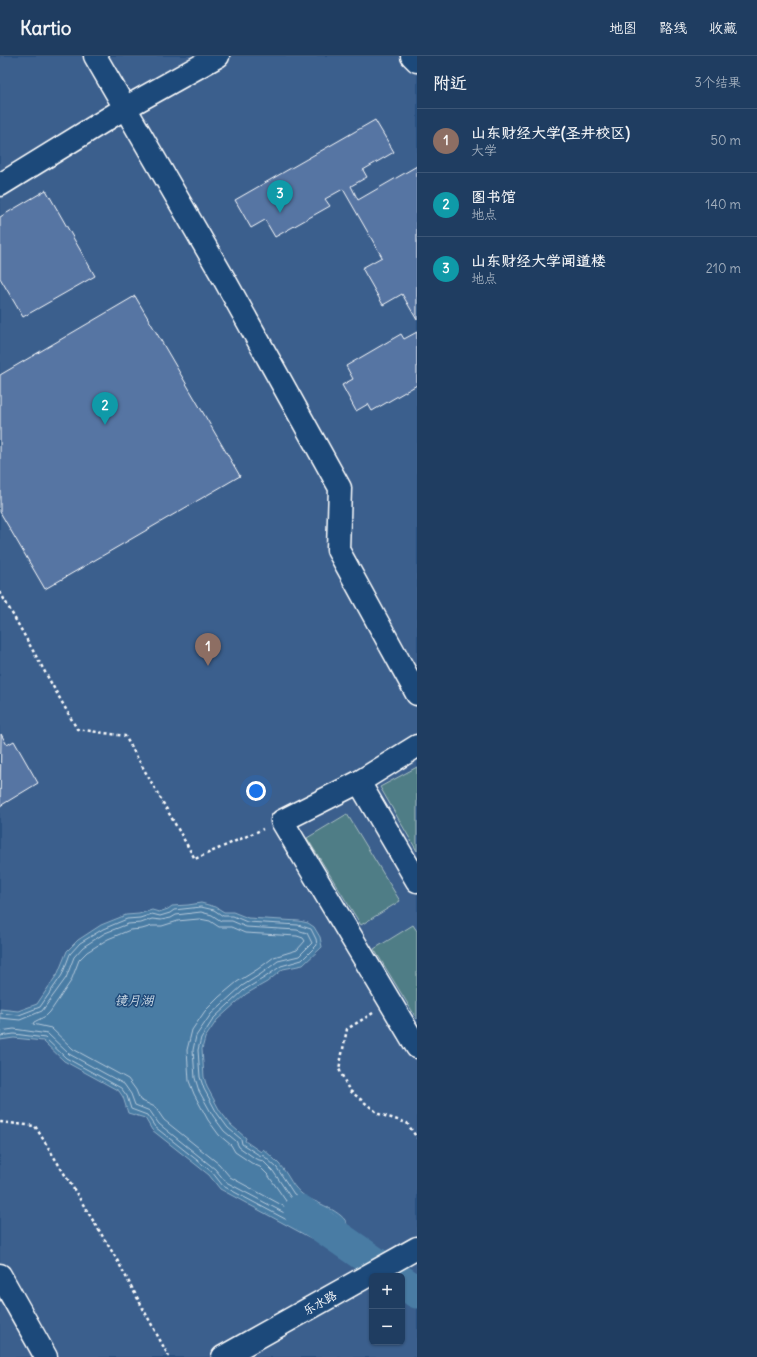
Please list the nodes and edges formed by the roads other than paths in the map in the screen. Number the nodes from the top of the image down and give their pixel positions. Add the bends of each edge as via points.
1 (95, 56) edge
2 (218, 56) edge
3 (412, 56) edge
4 (417, 61) edge
5 (125, 108) junction
6 (0, 186) edge
7 (417, 694) edge
8 (417, 746) edge
9 (359, 782) junction
10 (417, 882) edge
11 (417, 1047) edge
12 (411, 1252) edge
13 (0, 1275) edge
14 (46, 1357) edge
15 (223, 1357) edge

1 - 5 street
2 - 5 street
3 - 4 street
5 - 6 street
5 - 7 street via 223,277 340,488 338,550
8 - 9 street
9 - 10 street
9 - 11 street via 282,821
12 - 15 street, 乐水路
13 - 14 street

